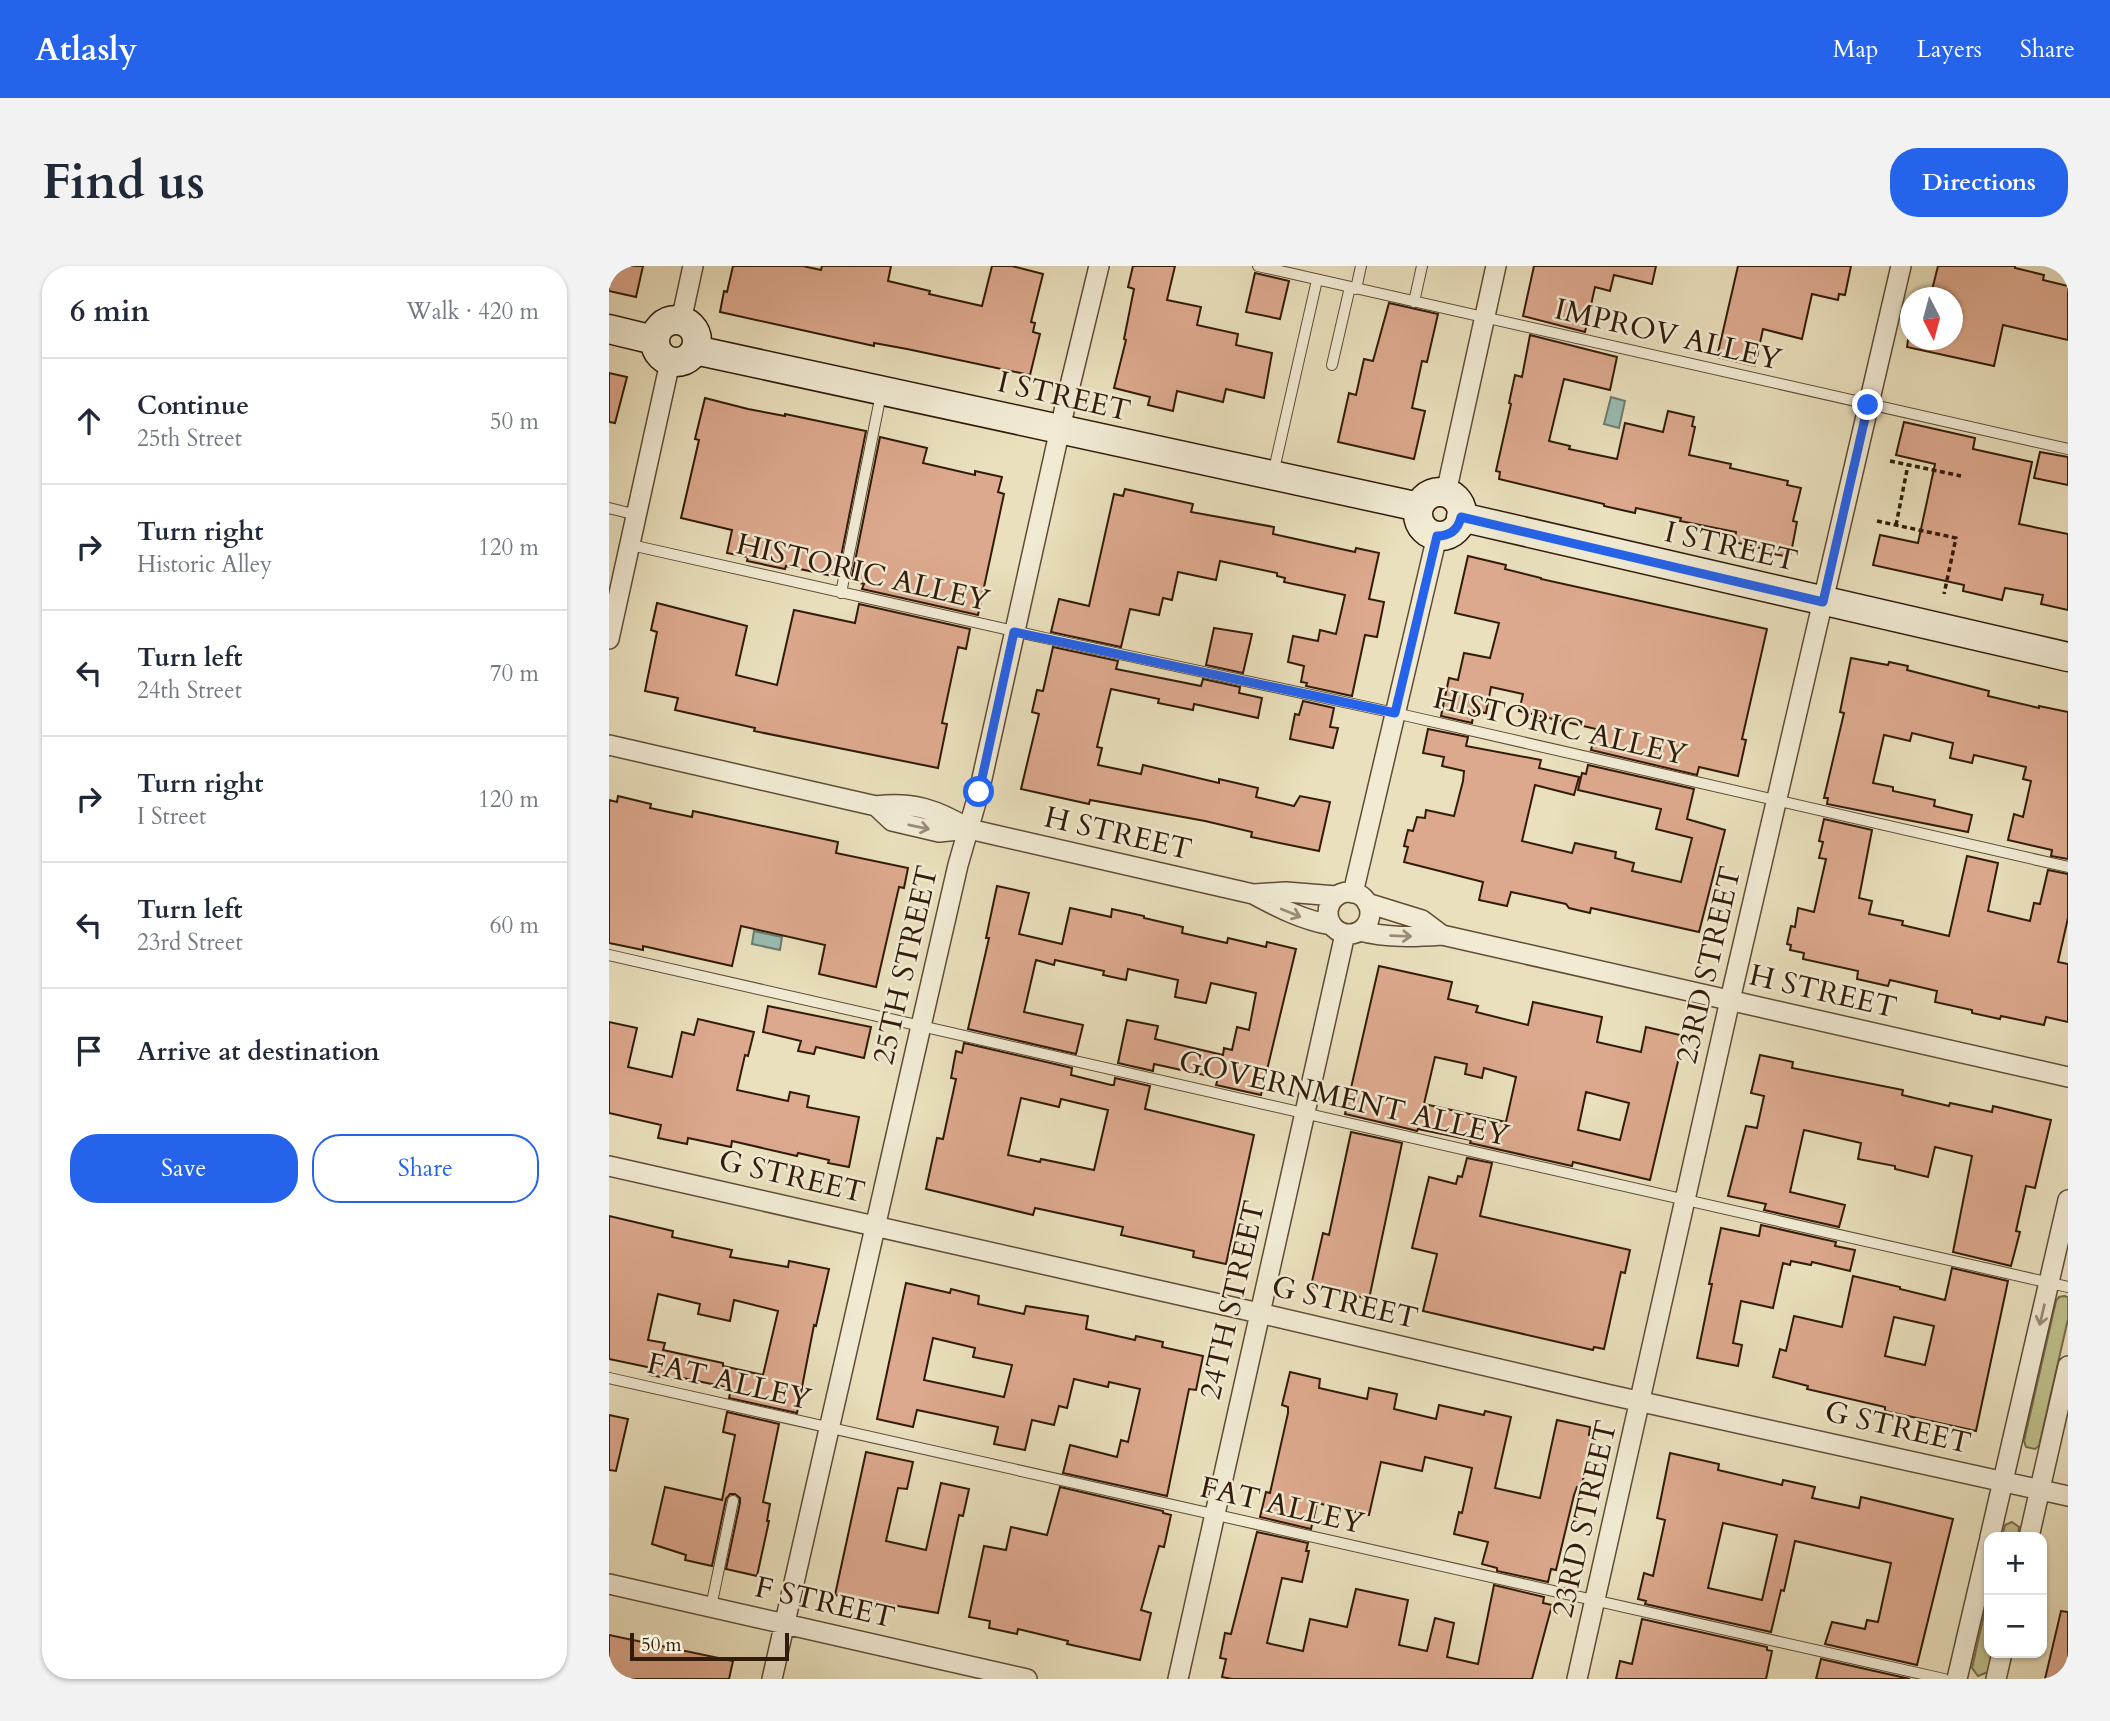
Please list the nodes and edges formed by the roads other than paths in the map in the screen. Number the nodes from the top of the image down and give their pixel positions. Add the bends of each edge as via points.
1 (693, 266) edge
2 (1099, 266) edge
3 (1258, 266) edge
4 (1361, 266) edge
5 (1422, 266) edge
6 (1496, 266) edge
7 (1901, 266) edge
8 (1317, 279) junction
9 (1353, 288) junction
10 (1414, 302) junction
11 (1484, 318) junction
12 (681, 321) joint
13 (609, 329) edge
14 (673, 351) junction
15 (1332, 365) dead end
16 (882, 389) junction
17 (1868, 405) junction
18 (1060, 429) junction
19 (2068, 449) edge
20 (1273, 476) junction
21 (1446, 493) junction
22 (1419, 507) junction
23 (609, 508) edge
24 (637, 515) junction
25 (1461, 517) junction
26 (1437, 536) junction
27 (631, 545) junction
28 (841, 593) junction
29 (1823, 602) junction
30 (1014, 632) junction
31 (609, 639) edge
32 (2068, 657) edge
33 (1395, 713) junction
34 (609, 745) edge
35 (1776, 800) junction
36 (969, 829) junction
37 (2068, 867) edge
38 (1253, 894) junction
39 (1352, 897) junction
40 (1345, 930) junction
41 (1442, 935) junction
42 (609, 955) edge
43 (1730, 1000) junction
44 (921, 1026) junction
45 (2068, 1077) edge
46 (1305, 1114) junction
47 (609, 1166) edge
48 (2068, 1200) edge
49 (1685, 1201) junction
50 (877, 1226) junction
51 (2059, 1285) edge
52 (1259, 1313) junction
53 (2068, 1366) edge
54 (609, 1378) edge
55 (1641, 1401) junction
56 (830, 1429) junction
57 (2004, 1481) junction
58 (2040, 1490) junction
59 (2068, 1496) edge
60 (733, 1501) dead end
61 (1215, 1515) junction
62 (1991, 1532) edge
63 (2030, 1532) edge
64 (1984, 1563) edge
65 (609, 1584) edge
66 (1595, 1600) junction
67 (711, 1606) junction
68 (785, 1623) junction
69 (2001, 1658) edge
70 (772, 1679) edge
71 (1027, 1679) edge
72 (1178, 1679) edge
73 (1577, 1679) edge
74 (1944, 1679) edge
75 (1957, 1679) edge
76 (1996, 1679) edge

1 - 12 street
2 - 18 street, 25TH STREET
3 - 8 lane, IMPROV ALLEY
4 - 9 lane
5 - 10 lane
6 - 11 street
7 - 17 street, 23RD STREET
8 - 9 lane, IMPROV ALLEY
8 - 20 lane
9 - 10 lane, IMPROV ALLEY
9 - 15 lane
10 - 11 lane, IMPROV ALLEY
11 - 17 lane, IMPROV ALLEY
11 - 21 street
12 - 14 street via 663,324 656,334
13 - 14 street, I STREET
14 - 16 street, I STREET
14 - 24 street
16 - 18 street, I STREET
16 - 28 lane
17 - 19 lane, IMPROV ALLEY
17 - 29 street, 23RD STREET
18 - 20 street, I STREET
18 - 30 street, 25TH STREET
20 - 22 street, I STREET
21 - 22 street via 1430,495
21 - 25 street via 1461,507
22 - 26 street via 1423,528
23 - 24 lane
24 - 27 street
25 - 26 street via 1451,533
25 - 29 street, I STREET
26 - 33 street
27 - 28 lane, HISTORIC ALLEY
27 - 31 street
28 - 30 lane, HISTORIC ALLEY
29 - 32 street, I STREET
29 - 35 street, 23RD STREET
30 - 33 lane, HISTORIC ALLEY
30 - 36 street, 25TH STREET
33 - 35 lane, HISTORIC ALLEY
33 - 39 street
34 - 36 street, H STREET via 876,806 897,803 942,813
35 - 37 lane, HISTORIC ALLEY
35 - 43 street, 23RD STREET
36 - 38 street, H STREET
36 - 44 street, 25TH STREET
38 - 39 street, H STREET
38 -> 40 street, H STREET via 1284,911
39 - 40 street via 1329,907 1328,919
39 - 40 street via 1370,915 1365,927
39 - 41 street, H STREET via 1422,920
40 -> 41 street, H STREET via 1378,936
40 - 46 street, 24TH STREET
41 - 43 street, H STREET
42 - 44 lane, GOVERNMENT ALLEY
43 - 45 street, H STREET
43 - 49 street, 23RD STREET
44 - 46 lane, GOVERNMENT ALLEY
44 - 50 street, 25TH STREET
46 - 49 lane, GOVERNMENT ALLEY
46 - 52 street, 24TH STREET
47 - 50 street, G STREET
48 - 51 street
49 - 51 lane, GOVERNMENT ALLEY
49 - 55 street, 23RD STREET
50 - 52 street, G STREET
50 - 56 street, 25TH STREET
51 -> 57 street
52 - 55 street, G STREET
52 - 61 street, 24TH STREET
53 - 58 street
54 - 56 lane, FAT ALLEY
55 - 57 street, G STREET
55 - 66 street, 23RD STREET
56 - 61 lane, FAT ALLEY
56 - 68 street, 25TH STREET
57 - 58 street, G STREET
57 - 62 street
58 - 59 street, G STREET
58 - 63 street
60 - 67 lane
61 - 66 lane, FAT ALLEY
61 - 72 street, 24TH STREET
64 - 75 street
65 - 67 street, F STREET
66 - 73 street, 23RD STREET
66 - 74 lane, FAT ALLEY
67 - 68 street, F STREET
68 - 70 street, 25TH STREET
68 - 71 street, F STREET
69 - 76 street

